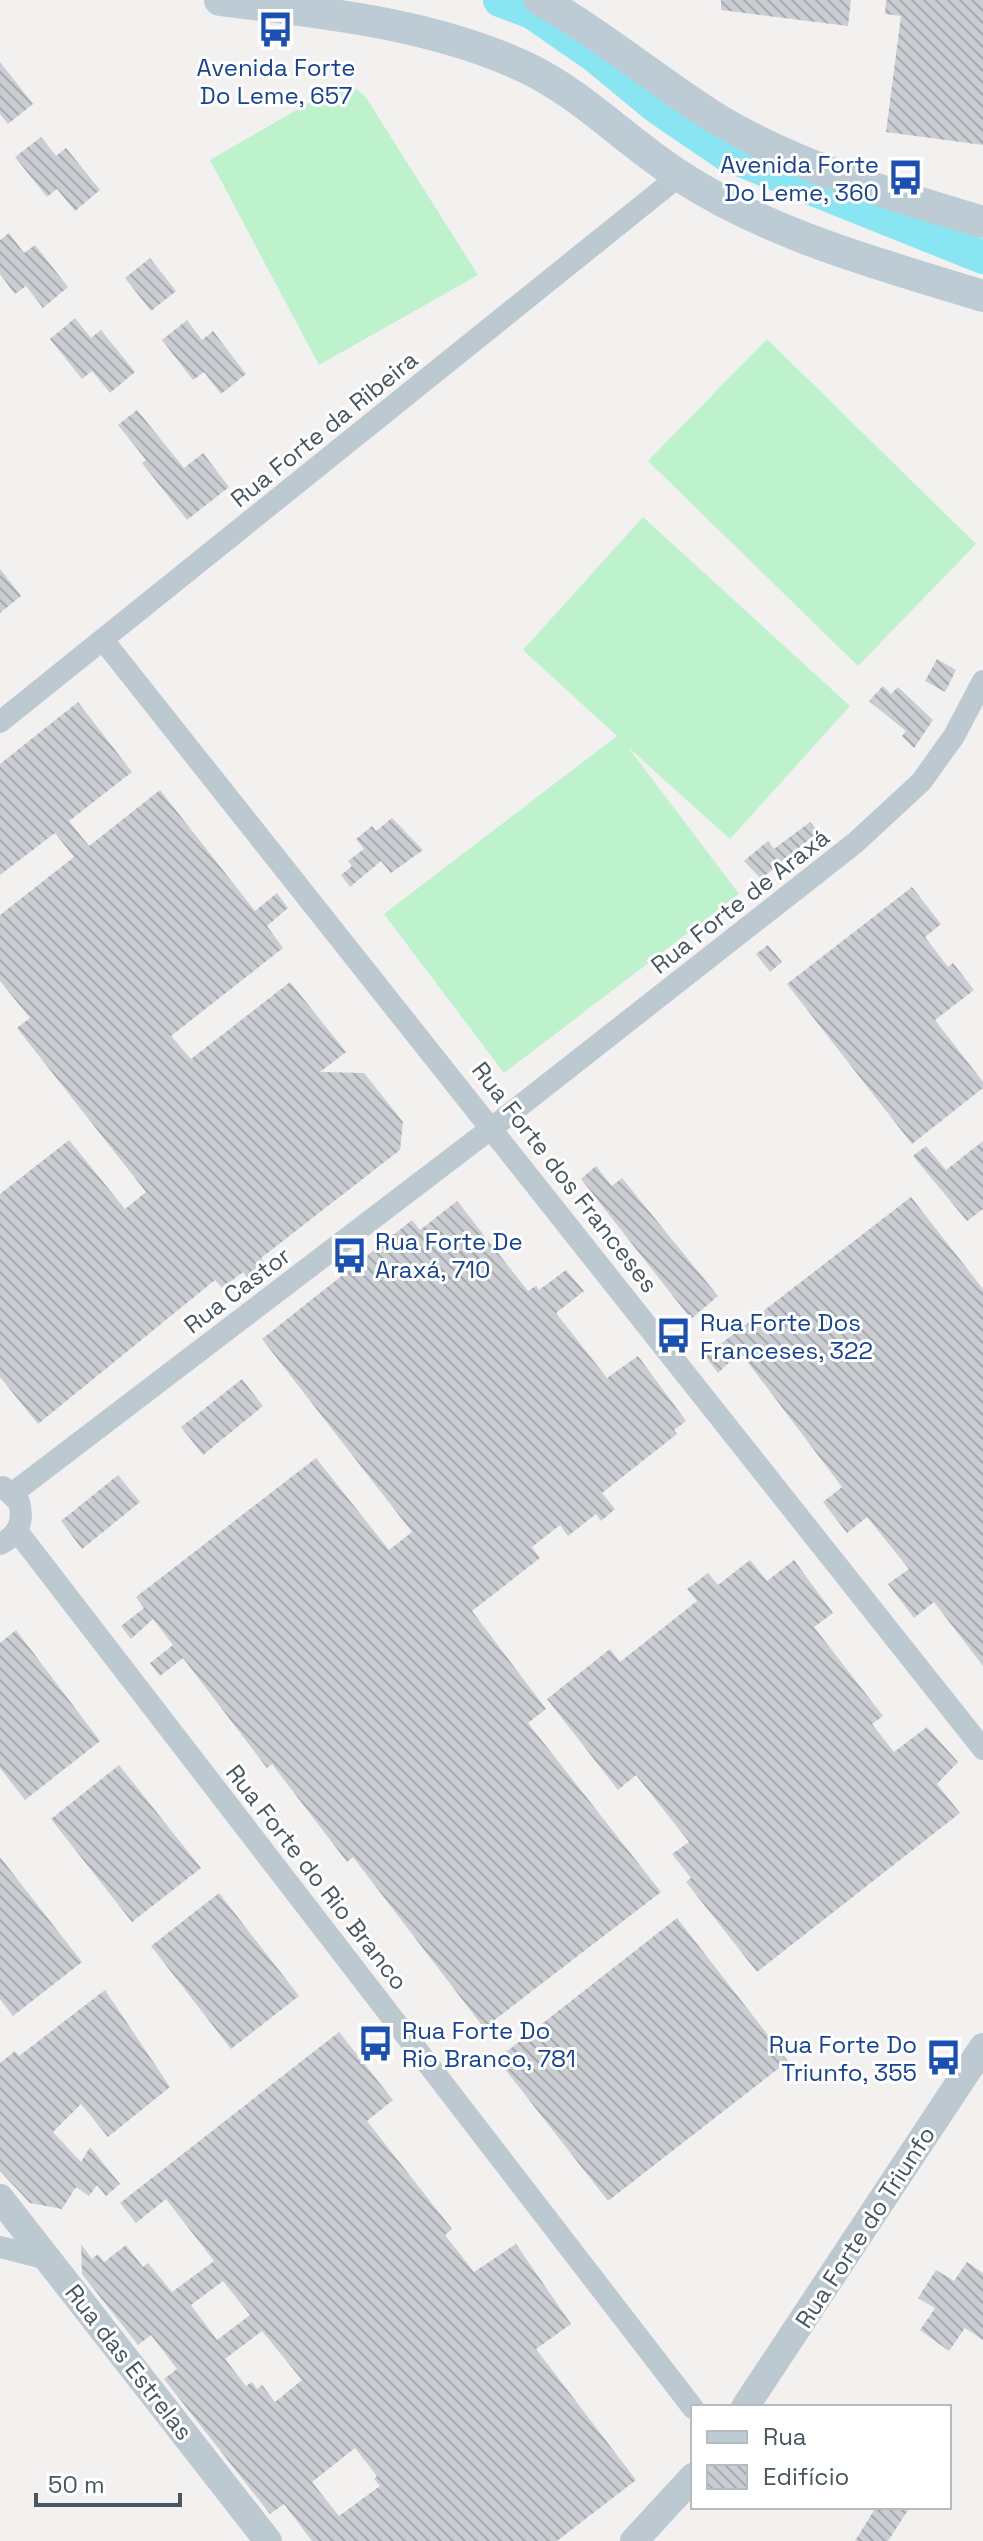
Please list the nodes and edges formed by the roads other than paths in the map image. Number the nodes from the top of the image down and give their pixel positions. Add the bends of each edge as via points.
1 (220, 0) edge
2 (540, 0) edge
3 (334, 7) edge
4 (679, 176) junction
5 (983, 222) edge
6 (983, 296) edge
7 (103, 640) junction
8 (983, 681) edge
9 (0, 722) edge
10 (493, 1127) junction
11 (7, 1490) edge
12 (9, 1537) edge
13 (983, 1749) edge
14 (983, 2047) edge
15 (0, 2198) edge
16 (0, 2247) edge
17 (48, 2259) junction
18 (691, 2405) edge
19 (746, 2405) edge
20 (691, 2479) edge
21 (268, 2541) edge
22 (634, 2541) edge

1 - 3 main road
2 - 5 main road via 584,24 717,119 870,189
3 - 4 main road via 445,38 527,69 604,118
4 - 6 main road via 764,224
4 - 7 street, Rua Forte da Ribeira
7 - 9 street, Rua Forte da Ribeira
7 - 10 street, Rua Forte dos Franceses
8 - 10 street, Rua Forte de Araxá via 954,736 921,782 855,843
10 - 11 street, Rua Castor
10 - 13 street, Rua Forte dos Franceses
11 - 12 street via 22,1511
12 - 18 street, Rua Forte do Rio Branco
14 - 19 street, Rua Forte do Triunfo
15 - 17 street, Rua das Estrelas
16 - 17 street
17 - 21 street, Rua das Estrelas
20 - 22 street

